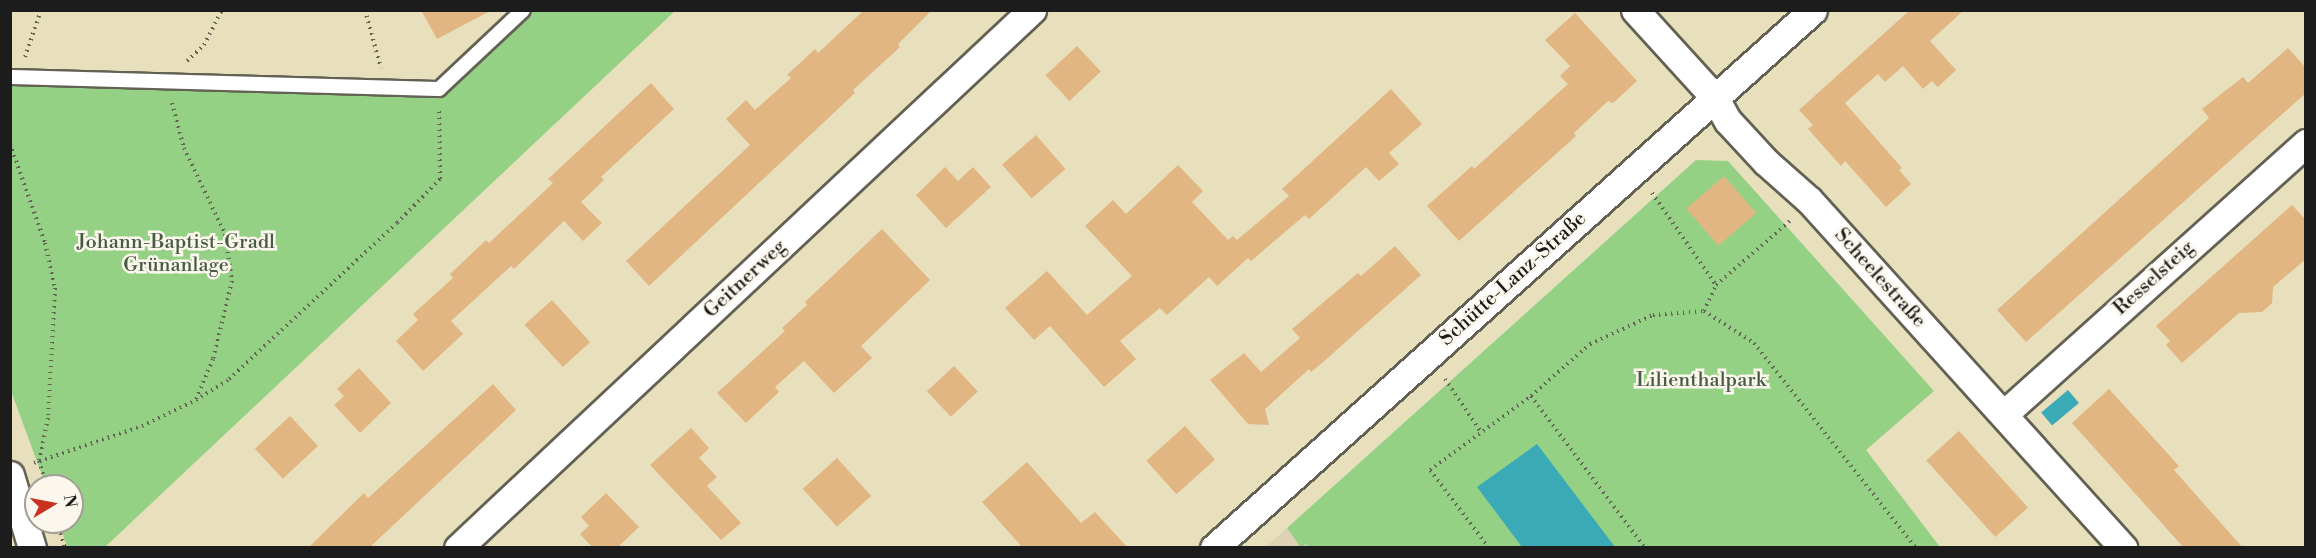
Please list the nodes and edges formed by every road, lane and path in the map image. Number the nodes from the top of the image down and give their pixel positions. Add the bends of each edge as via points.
1 (41, 10) edge
2 (222, 10) edge
3 (365, 10) edge
4 (523, 10) edge
5 (1032, 10) edge
6 (1635, 10) edge
7 (1813, 10) edge
8 (14, 77) edge
9 (165, 81) junction
10 (387, 87) junction
11 (439, 88) junction
12 (1715, 98) junction
13 (2306, 143) edge
14 (10, 144) edge
15 (1652, 193) dead end
16 (1790, 221) dead end
17 (1716, 285) junction
18 (1704, 310) junction
19 (1445, 379) dead end
20 (1531, 396) junction
21 (196, 400) junction
22 (2004, 414) junction
23 (1481, 432) junction
24 (39, 461) junction
25 (43, 474) edge
26 (10, 475) edge
27 (32, 548) edge
28 (458, 548) edge
29 (1214, 548) edge
30 (1490, 548) edge
31 (1645, 548) edge
32 (1916, 548) edge
33 (2123, 548) edge

1 - 8 path
2 - 9 path via 204,45
3 - 10 path
4 - 11 lane
5 - 28 street, Geitnerweg
6 - 12 street, Scheelestraße
7 - 12 street, Schütte-Lanz-Straße
8 - 9 lane
9 - 10 lane
9 - 21 path via 184,148 225,234 230,259 232,281 224,320
10 - 11 lane
11 - 21 path via 440,179 229,379
12 - 22 street, Scheelestraße via 1728,121 1809,200
12 - 29 street, Schütte-Lanz-Straße
13 - 22 street, Resselsteig
14 - 24 path via 45,243 55,288 48,418
15 - 17 path
16 - 17 path
17 - 18 path
18 - 20 path via 1653,315 1590,344
18 - 32 path via 1754,343
19 - 23 path
20 - 23 path
20 - 31 path
21 - 24 path via 142,426
22 - 33 street, Scheelestraße
23 - 30 path via 1430,470
24 - 25 path
26 - 27 street

